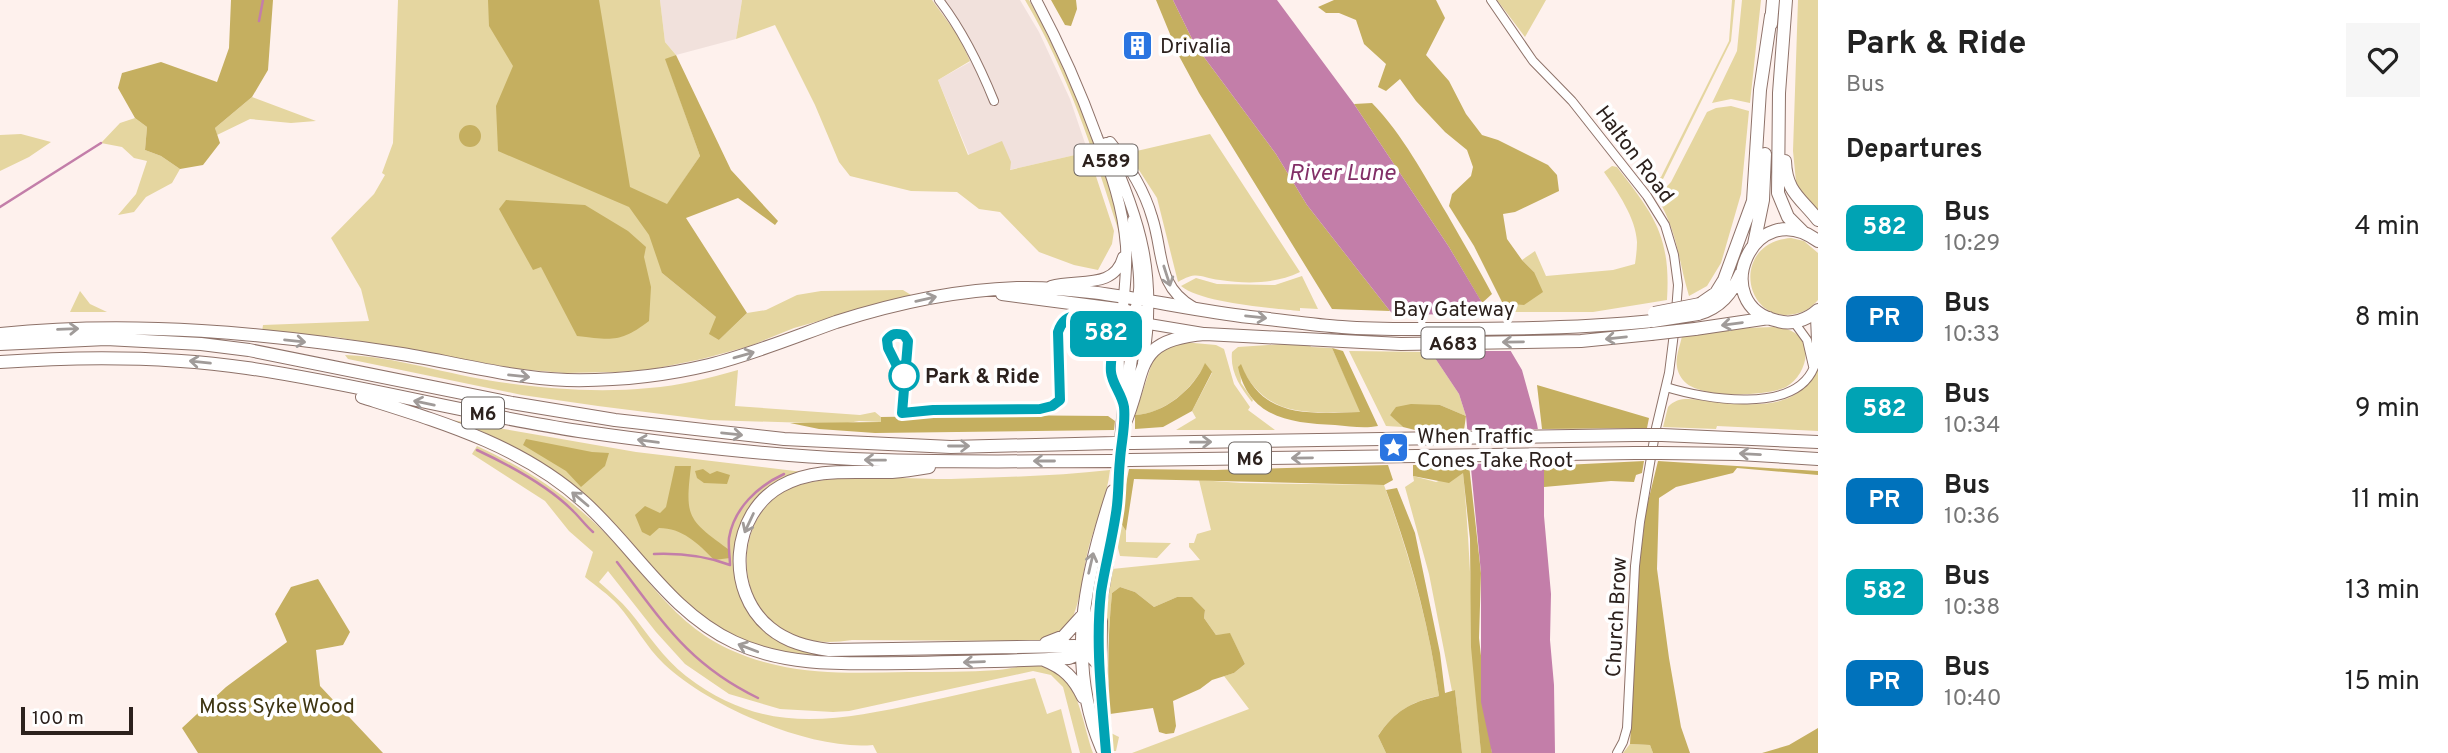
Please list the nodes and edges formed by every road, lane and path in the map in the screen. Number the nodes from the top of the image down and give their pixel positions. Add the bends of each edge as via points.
1 (939, 0) edge
2 (1036, 0) edge
3 (1491, 0) edge
4 (1773, 0) edge
5 (1788, 0) edge
6 (1771, 16) junction
7 (994, 101) dead end
8 (1084, 103) junction
9 (1101, 132) junction
10 (1818, 220) edge
11 (1803, 232) junction
12 (1818, 241) edge
13 (1754, 244) junction
14 (1126, 248) junction
15 (1741, 273) junction
16 (1045, 288) junction
17 (978, 290) junction
18 (1138, 299) junction
19 (1195, 308) junction
20 (1699, 309) junction
21 (1816, 312) edge
22 (1134, 317) junction
23 (1769, 318) junction
24 (1794, 322) junction
25 (1653, 323) junction
26 (0, 334) edge
27 (1205, 334) junction
28 (0, 344) edge
29 (0, 362) edge
30 (1143, 363) junction
31 (1813, 369) junction
32 (305, 378) junction
33 (1666, 387) junction
34 (1124, 425) junction
35 (1818, 442) edge
36 (1818, 459) edge
37 (968, 462) junction
38 (1118, 477) junction
39 (1646, 482) joint
40 (1101, 592) junction
41 (1083, 615) junction
42 (1036, 646) junction
43 (1083, 650) junction
44 (1042, 660) junction
45 (1100, 666) junction
46 (1087, 706) junction
47 (1105, 753) edge
48 (1617, 753) edge

1 - 7 street via 967,40
2 - 8 main road, A589
3 - 33 street, Halton Road via 1533,61 1572,101 1647,195 1665,225 1678,285
4 - 6 highway
5 - 10 highway via 1786,174 1795,196
5 - 11 highway via 1779,93 1778,193 1788,217
6 - 13 highway via 1763,200
6 - 20 highway via 1760,90 1753,201 1724,281
8 - 9 main road, A589
8 - 14 main road, A589 via 1114,181
9 - 18 main road, A589 via 1143,242
9 -> 19 main road via 1124,159 1147,202 1167,283
11 - 12 highway
11 - 13 highway via 1772,232
13 - 15 highway, Bay Gateway
14 - 16 main road via 1111,277
14 - 18 main road, A589
15 - 20 highway, Bay Gateway via 1719,304
15 - 23 highway via 1751,305
16 - 17 highway, A683
16 - 18 highway, A683
17 - 22 highway, A683
26 -> 17 highway, A683 via 111,327 208,331 404,355 514,376 604,379 663,375 704,366 837,322 931,297
18 - 19 highway, Bay Gateway / A683
18 - 22 highway
18 - 22 main road, A589
19 -> 25 highway, Bay Gateway / A683 via 1368,328
20 - 25 highway, Bay Gateway, bridge
21 - 24 highway
21 - 31 street
22 - 27 main road, A683
22 - 30 main road, A589
22 - 34 highway
23 - 24 highway, Bay Gateway
23 -> 25 highway, Bay Gateway, bridge via 1695,329
24 - 31 street via 1807,340
25 -> 27 highway, Bay Gateway / A683 via 1581,341 1401,344
27 - 30 highway, Bay Gateway via 1180,336 1158,346
28 -> 35 highway, M6, bridge via 106,340 201,344 628,422 784,439 951,447 1636,435
32 -> 29 highway, M6 via 191,361 106,357
30 - 34 highway
31 - 33 street via 1796,389 1771,397 1718,398
37 -> 32 highway, M6 via 703,449 575,430
44 -> 32 highway via 834,663 779,657 748,648 683,609 584,501 521,457 466,431
33 - 39 street, Halton Road
34 - 38 highway
36 -> 37 highway, M6, bridge via 1635,453
37 -> 42 highway via 895,472 808,475 783,484 762,501 745,528 739,548 743,588 754,611 770,627 813,648
38 - 40 highway via 1116,516
41 -> 38 highway via 1093,552
39 - 48 street, Church Brow via 1635,566 1627,728
40 - 43 highway via 1092,633
40 - 45 highway
41 - 42 highway via 1064,636
41 - 43 highway
42 - 43 highway
43 - 44 highway via 1069,658
43 - 45 highway
43 - 46 highway
44 - 46 highway via 1072,677
45 - 47 highway
46 - 47 highway

